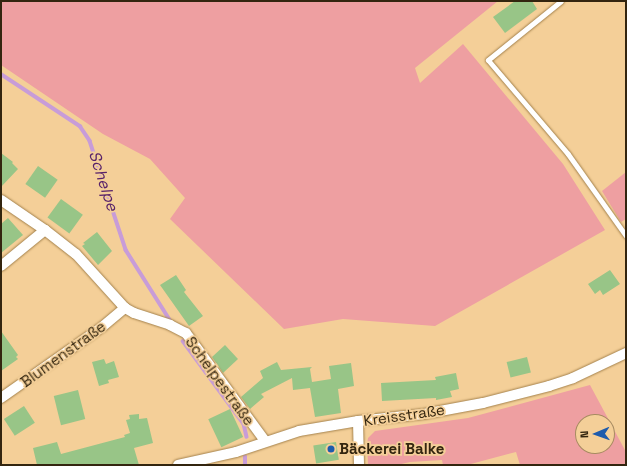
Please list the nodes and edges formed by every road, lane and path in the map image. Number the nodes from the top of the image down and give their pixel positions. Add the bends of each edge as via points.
1 (561, 1) edge
2 (1, 200) edge
3 (45, 230) junction
4 (626, 236) edge
5 (1, 266) edge
6 (125, 308) junction
7 (626, 353) edge
8 (1, 398) edge
9 (358, 421) junction
10 (265, 441) junction
11 (178, 465) edge
12 (359, 465) edge

1 - 4 lane via 488,60 568,154
2 - 3 street, Schelpestraße
3 - 5 street
3 - 6 street, Schelpestraße via 76,254
6 - 8 street, Blumenstraße
6 - 10 street, Schelpestraße via 186,333
7 - 9 street, Kreisstraße via 573,378 483,403 424,414
9 - 10 street, Kreisstraße via 299,431
9 - 12 street
10 - 11 street, Kreisstraße via 236,452

